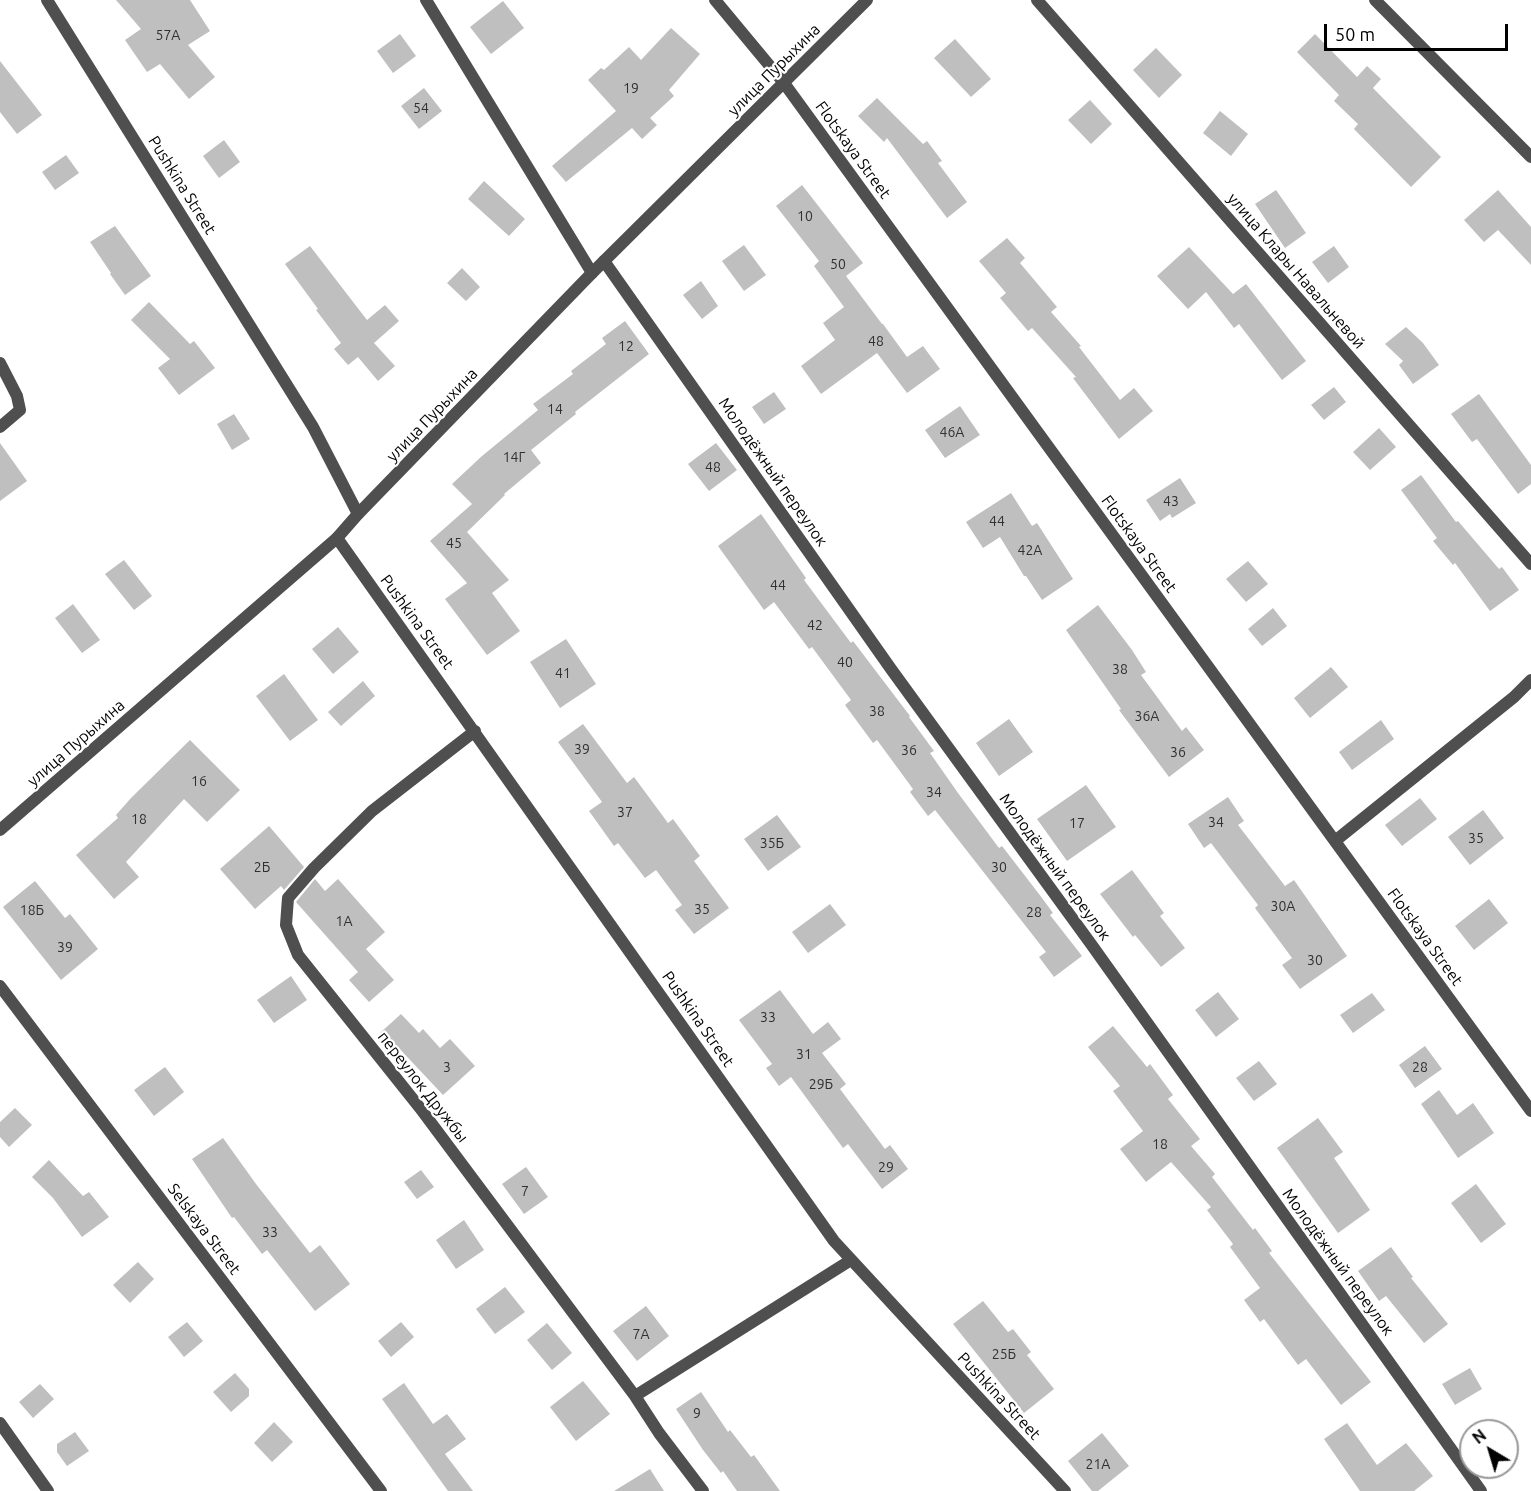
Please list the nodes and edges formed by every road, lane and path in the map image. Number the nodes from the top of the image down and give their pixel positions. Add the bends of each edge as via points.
1 (47, 0) edge
2 (426, 0) edge
3 (715, 0) edge
4 (867, 0) edge
5 (1037, 0) edge
6 (1376, 0) edge
7 (784, 83) junction
8 (1531, 157) edge
9 (604, 261) junction
10 (592, 273) junction
11 (0, 363) edge
12 (0, 427) edge
13 (358, 514) junction
14 (337, 538) junction
15 (1531, 564) edge
16 (1531, 680) edge
17 (475, 730) junction
18 (0, 831) edge
19 (1335, 841) junction
20 (0, 986) edge
21 (1531, 1111) edge
22 (852, 1260) junction
23 (635, 1396) junction
24 (0, 1423) edge
25 (48, 1491) edge
26 (381, 1491) edge
27 (703, 1491) edge
28 (1065, 1491) edge
29 (1481, 1491) edge

1 - 13 street, Pushkina Street via 313,427
2 - 10 street
3 - 7 street, Flotskaya Street
4 - 7 street, улица Пурыхина
5 - 15 street, улица Клары Навальневой
6 - 8 street
7 - 9 street, улица Пурыхина
7 - 19 street, Flotskaya Street
9 - 10 street, улица Пурыхина
9 - 29 street, Молодёжный переулок via 891,669
10 - 13 street, улица Пурыхина
11 - 12 street via 20,410
13 - 14 street, улица Пурыхина
14 - 17 street, Pushkina Street
14 - 18 street, улица Пурыхина
16 - 19 street
17 - 22 street, Pushkina Street via 834,1241
17 - 23 street, переулок Дружбы via 372,811 314,868 288,898 286,925 298,955 420,1108
19 - 21 street, Flotskaya Street
20 - 26 street, Selskaya Street
22 - 23 street
22 - 28 street, Pushkina Street
23 - 27 street, переулок Дружбы
24 - 25 street

